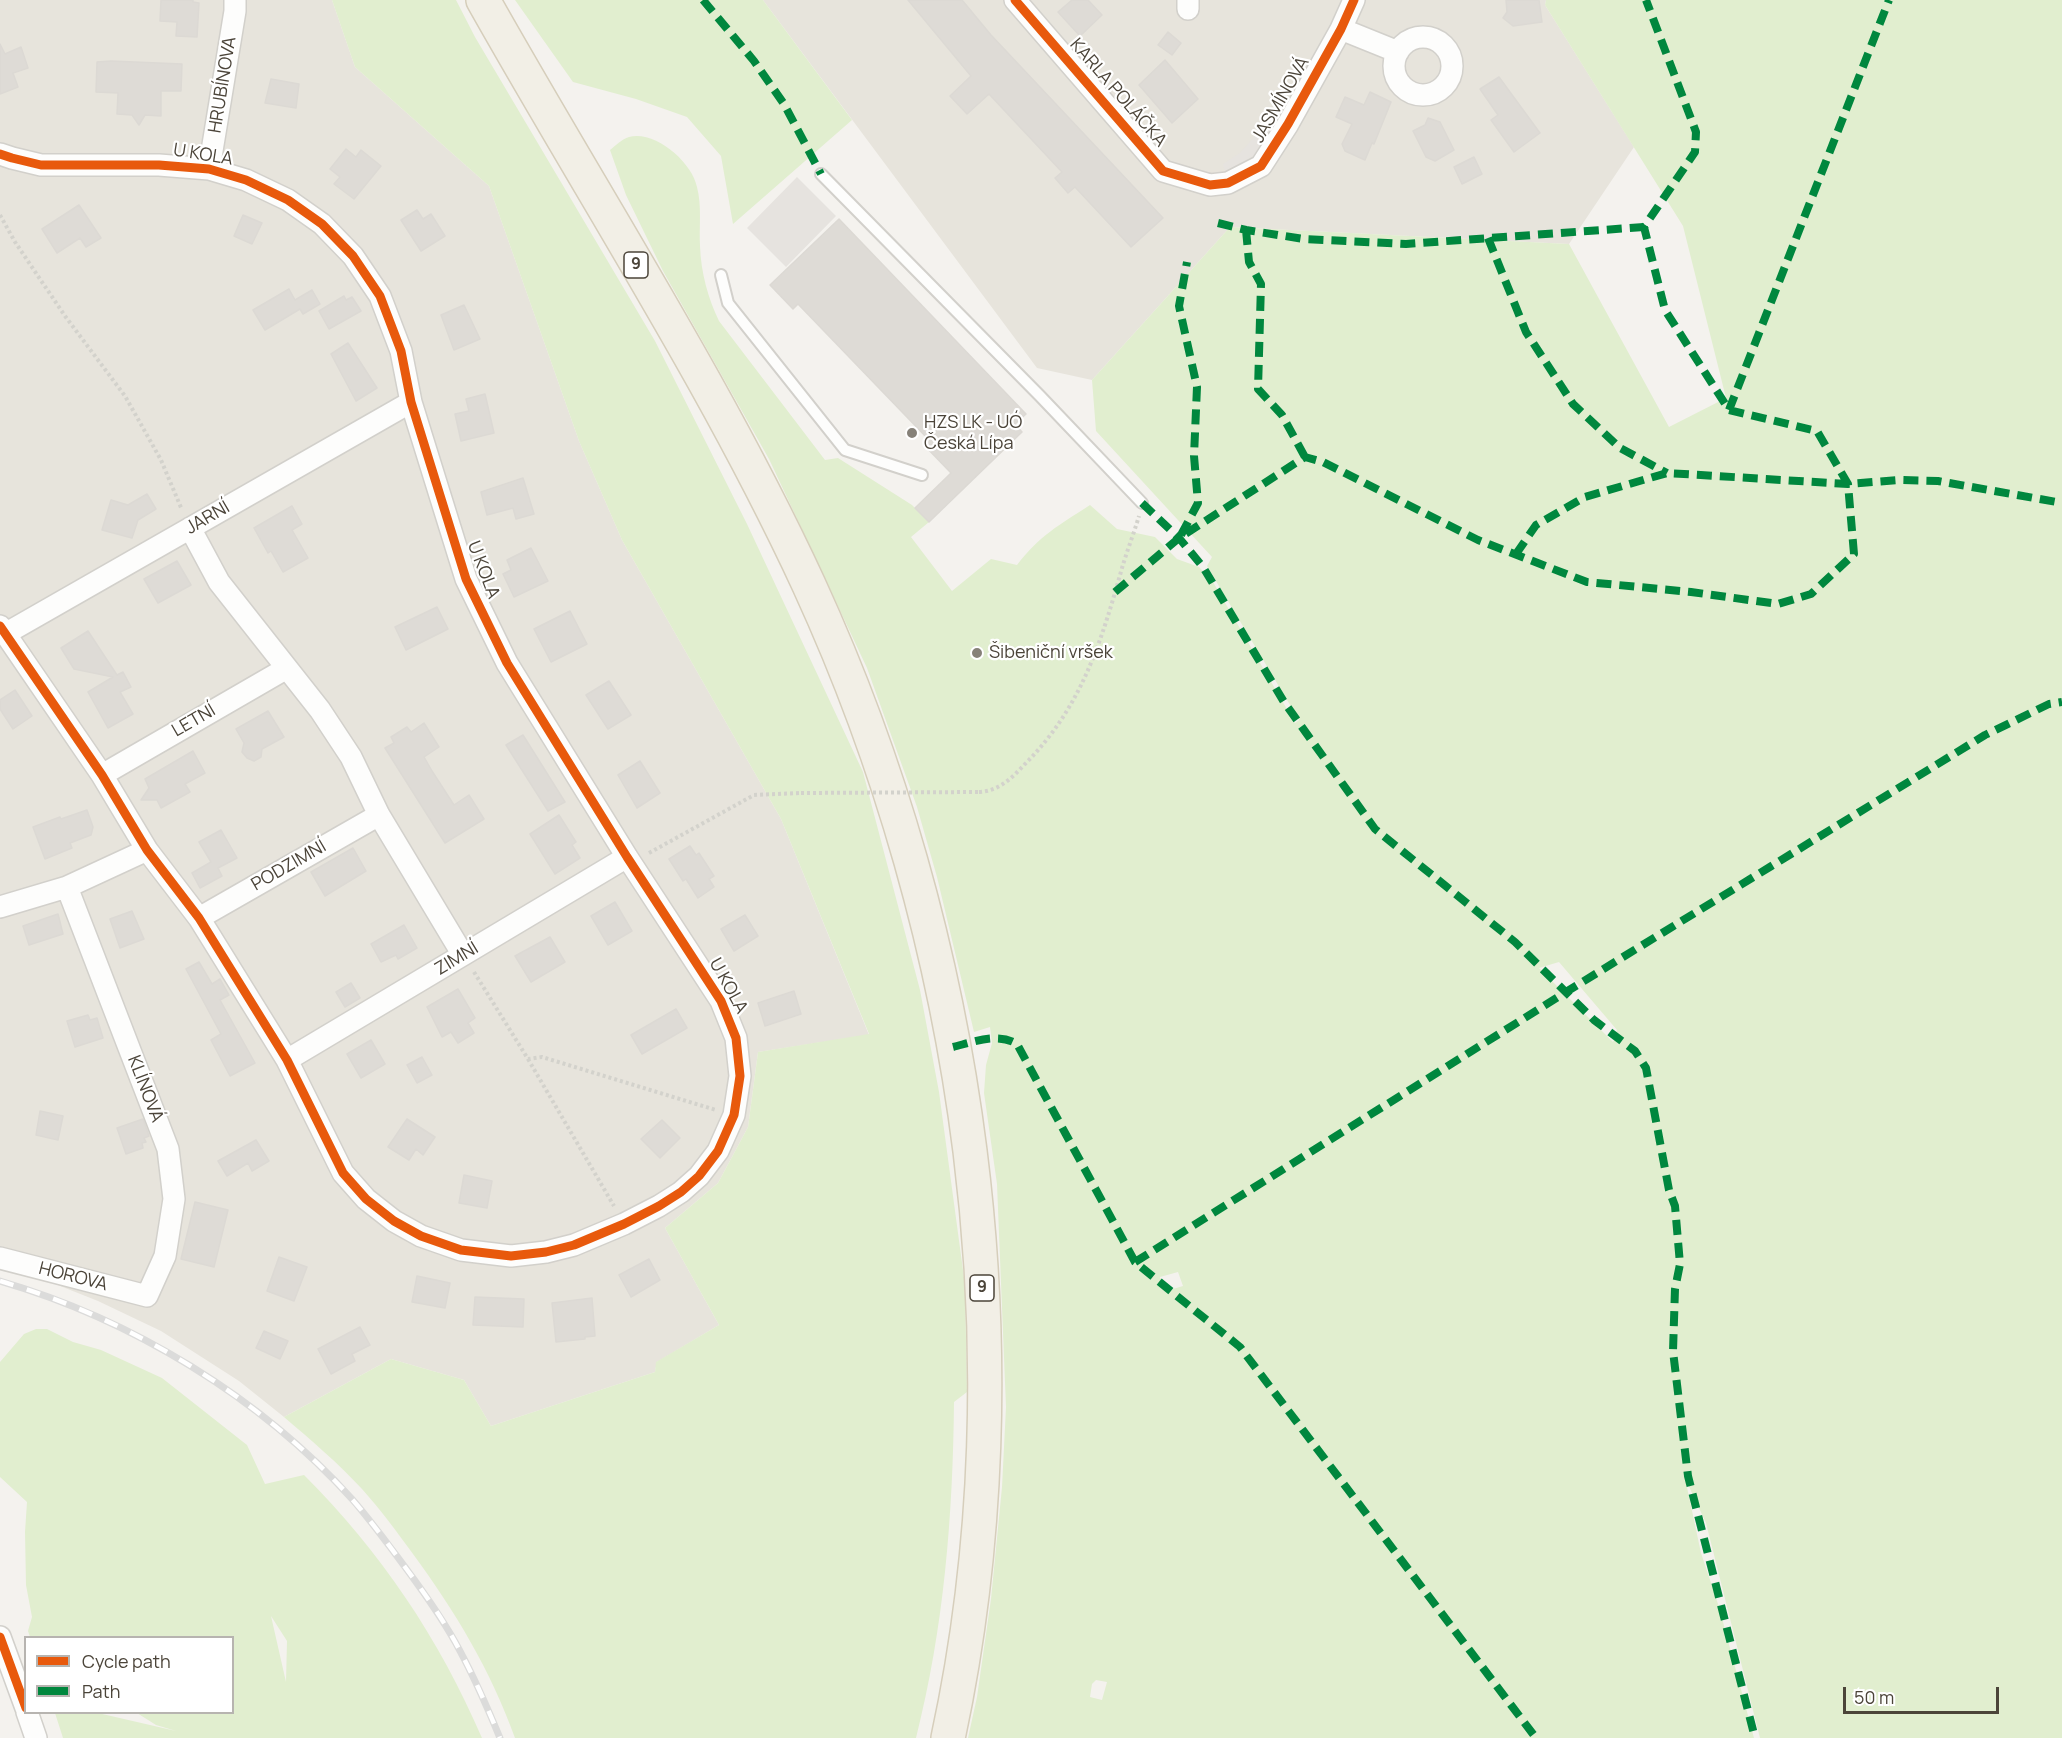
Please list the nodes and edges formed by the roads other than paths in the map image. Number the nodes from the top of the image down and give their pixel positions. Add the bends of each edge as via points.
1 (235, 0) edge
2 (483, 0) edge
3 (1015, 0) edge
4 (1354, 0) edge
5 (1341, 29) junction
6 (1398, 52) dead end
7 (0, 154) edge
8 (209, 169) junction
9 (821, 174) dead end
10 (1210, 185) joint
11 (721, 275) dead end
12 (411, 402) junction
13 (922, 475) dead end
14 (1142, 503) road end
15 (190, 528) junction
16 (2, 630) edge
17 (287, 668) junction
18 (102, 775) junction
19 (379, 815) junction
20 (147, 850) junction
21 (627, 856) junction
22 (67, 887) junction
23 (0, 907) edge
24 (199, 918) junction
25 (463, 955) junction
26 (287, 1060) junction
27 (0, 1258) edge
28 (147, 1296) joint
29 (0, 1637) edge
30 (24, 1703) edge
31 (27, 1714) edge
32 (36, 1738) edge
33 (948, 1738) edge

1 - 8 street, HRUBÍNOVA
2 - 33 main road, 9 via 696,368 808,584 886,779 921,898 961,1092 983,1314 984,1417 978,1520 968,1623
3 - 10 street, KARLA POLÁČKA via 1163,171
4 - 5 street, JASMÍNOVÁ
5 - 6 street
5 - 10 street, JASMÍNOVÁ via 1261,165 1228,183
7 - 8 street, U KOLA via 41,165
8 - 12 street, U KOLA via 246,180 288,200 322,224 353,256 380,296 401,351
9 - 14 lane
11 - 13 lane via 728,303 845,450
12 - 15 street, JARNÍ
12 - 21 street, U KOLA via 466,579 507,663
15 - 16 street, JARNÍ
15 - 17 street via 219,582
16 - 18 street, U KOLA
17 - 18 street, LETNÍ
17 - 19 street via 351,757
18 - 20 street, U KOLA
19 - 24 street, PODZIMNÍ
19 - 25 street
20 - 22 street
20 - 24 street, U KOLA
21 - 25 street, ZIMNÍ
21 - 26 street, U KOLA via 722,1002 736,1038 740,1076 734,1115 718,1151 699,1176 666,1201 624,1224 546,1252 511,1256 461,1250 421,1236 366,1199 343,1173
22 - 23 street
22 - 28 street, KLÍNOVÁ via 168,1149 174,1199 165,1256
24 - 26 street, U KOLA
25 - 26 street, ZIMNÍ
27 - 28 street, HOROVA
29 - 30 street
31 - 32 street

